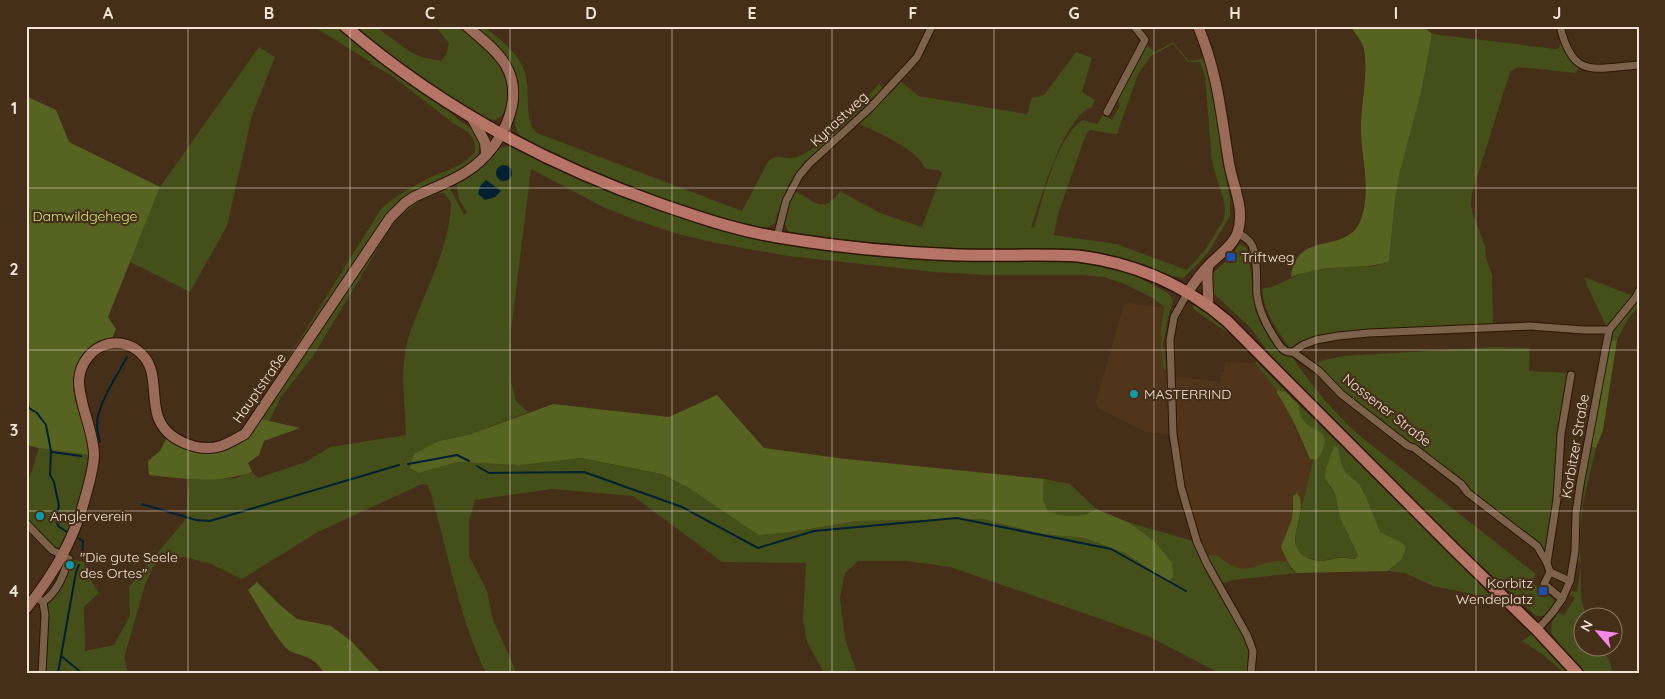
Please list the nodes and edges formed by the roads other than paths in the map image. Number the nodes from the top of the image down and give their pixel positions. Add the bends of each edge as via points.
1 (345, 26) edge
2 (467, 26) edge
3 (932, 26) edge
4 (1134, 26) edge
5 (1198, 26) edge
6 (1560, 26) edge
7 (1639, 65) edge
8 (1107, 112) dead end
9 (472, 118) junction
10 (502, 134) junction
11 (486, 154) junction
12 (1237, 233) junction
13 (776, 237) junction
14 (1208, 266) junction
15 (1639, 291) edge
16 (1188, 292) junction
17 (1208, 306) junction
18 (1608, 330) junction
19 (1294, 352) junction
20 (1571, 375) dead end
21 (26, 522) edge
22 (63, 556) junction
23 (1547, 563) junction
24 (1550, 572) junction
25 (1570, 581) junction
26 (1562, 599) junction
27 (39, 600) junction
28 (26, 608) edge
29 (1537, 630) junction
30 (42, 673) edge
31 (1251, 673) edge
32 (1577, 673) edge

1 - 9 main road via 406,74
2 - 10 street, Hauptstraße via 490,46 506,66 514,87 511,112
3 - 13 street, Kynastweg via 909,66 799,176 786,201
4 - 8 street via 1145,40
5 - 12 street via 1208,50 1221,106 1229,166 1240,206
6 - 7 street via 1570,54 1580,65 1598,68
9 - 10 main road
9 - 11 street via 485,142
10 - 11 street, Hauptstraße
10 - 13 main road via 633,194 714,222
11 - 22 street, Hauptstraße via 470,170 414,197 390,218 257,418 245,434 232,442 220,446 193,446 175,438 164,428 157,415 151,368 143,354 132,347 110,344 89,354 79,379 94,455 82,510
12 - 14 street
12 - 19 street, Nossener Straße via 1252,247 1257,295 1264,322 1278,345 1289,353
13 - 16 main road via 921,253 1078,256 1132,267
14 - 16 street
14 - 17 street
15 - 18 street
16 - 17 main road
16 - 31 street via 1174,317 1169,350 1173,434 1180,486 1200,549 1247,635 1253,651
17 - 29 main road via 1233,327
18 - 19 street via 1529,326 1369,333 1316,340 1303,344
18 - 25 street, Korbitzer Straße via 1580,485
19 - 23 street, Nossener Straße via 1341,394 1537,546
20 - 23 street
21 - 22 street via 52,550
22 - 27 street, Hauptstraße
23 - 24 street
24 - 25 street
24 - 26 street via 1545,581 1546,587
25 - 26 street, Korbitzer Straße
26 - 29 street, Korbitzer Straße
27 - 28 street, Hauptstraße
27 - 30 street via 45,615
29 - 32 main road

